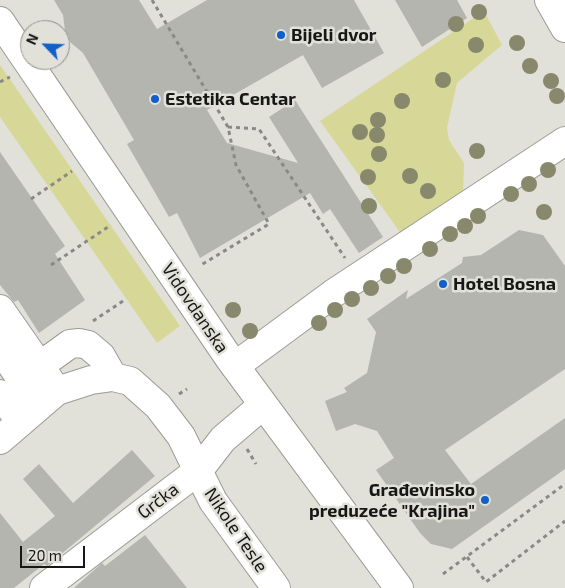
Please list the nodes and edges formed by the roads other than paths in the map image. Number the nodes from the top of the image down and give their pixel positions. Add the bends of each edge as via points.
1 (549, 0) edge
2 (0, 21) edge
3 (565, 28) edge
4 (565, 141) edge
5 (0, 310) edge
6 (0, 348) edge
7 (52, 357) dead end
8 (235, 366) junction
9 (113, 377) junction
10 (0, 394) edge
11 (263, 405) junction
12 (39, 406) junction
13 (0, 440) edge
14 (199, 470) junction
15 (44, 588) edge
16 (276, 588) edge
17 (399, 588) edge

1 - 3 street
2 - 8 street, Vidovdanska
4 - 8 street via 334,293
5 - 12 street
6 - 12 street
7 - 9 street via 70,344 88,344 101,356
8 - 11 street, Vidovdanska
9 - 12 street via 78,383
9 - 14 street, Nikole Tesle via 130,381 145,392 181,436
10 - 12 street
11 - 14 street, Grčka via 223,439
11 - 17 street, Vidovdanska
12 - 13 street
14 - 15 street, Grčka
14 - 16 street, Nikole Tesle via 213,501

